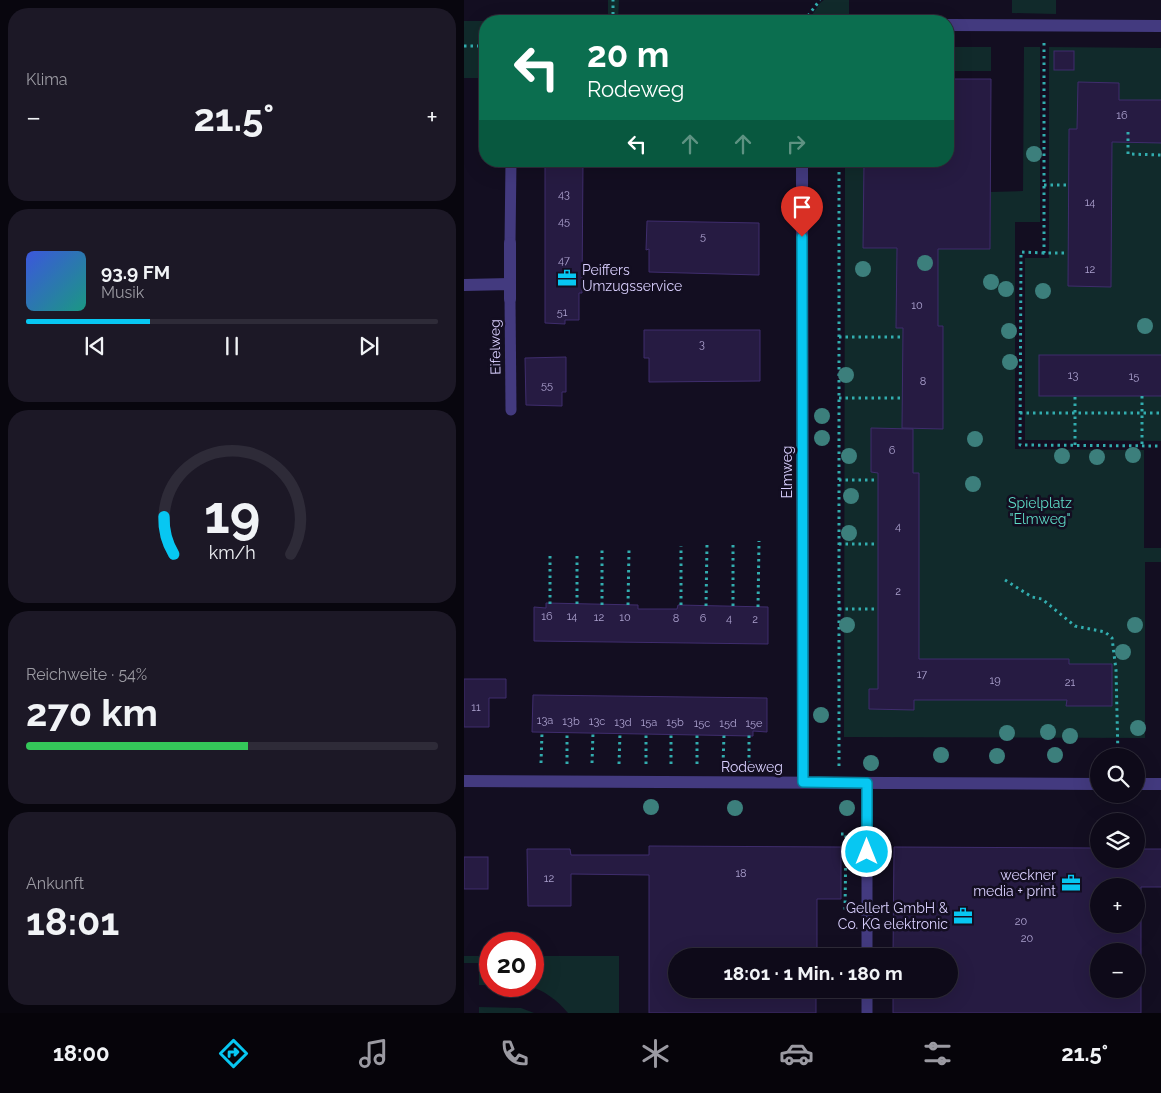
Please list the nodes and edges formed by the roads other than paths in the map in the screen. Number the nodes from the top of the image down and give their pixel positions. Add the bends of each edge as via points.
1 (954, 25) edge
2 (1161, 26) edge
3 (511, 167) edge
4 (802, 167) edge
5 (510, 243) joint
6 (510, 284) junction
7 (464, 285) edge
8 (510, 299) joint
9 (511, 410) dead end
10 (464, 781) edge
11 (803, 782) junction
12 (867, 783) junction
13 (1090, 784) edge
14 (1145, 784) edge
15 (1161, 784) edge
16 (867, 948) edge
17 (867, 998) edge
18 (867, 1013) edge

1 - 2 street
3 - 5 lane, Eifelweg
4 - 11 street, Elmweg
5 - 6 street, Eifelweg
6 - 7 street
6 - 8 street, Eifelweg
8 - 9 lane, Eifelweg
10 - 11 street, Rodeweg
11 - 12 street, Rodeweg
12 - 13 street, Rodeweg
12 - 16 lane
14 - 15 street
17 - 18 lane

